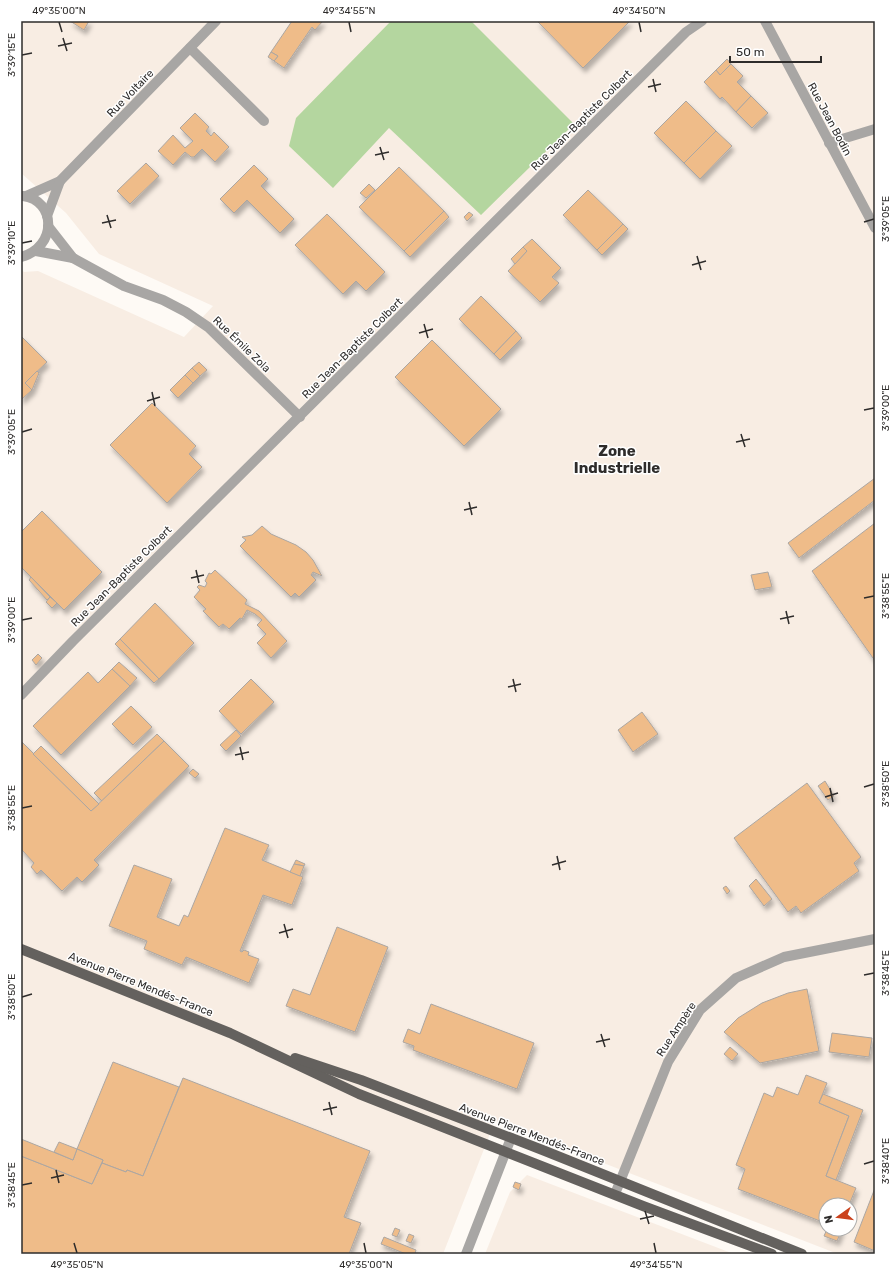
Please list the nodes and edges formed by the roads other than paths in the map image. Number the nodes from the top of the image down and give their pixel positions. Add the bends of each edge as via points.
1 (216, 21) edge
2 (702, 21) edge
3 (765, 21) edge
4 (190, 48) junction
5 (264, 121) dead end
6 (875, 129) edge
7 (829, 143) junction
8 (60, 181) junction
9 (23, 196) edge
10 (48, 221) junction
11 (875, 228) edge
12 (36, 250) junction
13 (21, 257) edge
14 (73, 258) junction
15 (300, 417) junction
16 (21, 695) edge
17 (875, 939) edge
18 (21, 949) edge
19 (251, 1044) junction
20 (510, 1138) junction
21 (505, 1152) junction
22 (620, 1181) junction
23 (618, 1195) junction
24 (466, 1254) edge
25 (772, 1254) edge
26 (802, 1254) edge

1 - 4 street, Rue Voltaire
2 - 15 street, Rue Jean-Baptiste Colbert via 686,32
3 - 7 street, Rue Jean Bodin
4 - 5 street
4 - 8 street, Rue Voltaire
6 - 7 street
7 - 11 street, Rue Jean Bodin
8 - 9 street, Rue Voltaire
8 - 10 street, Rue Voltaire
9 - 10 street, Rue Émile Zola via 35,200 42,207
10 - 12 street, Rue Voltaire via 46,237 41,247
10 - 14 street, Rue Émile Zola via 54,235
12 - 13 street
12 - 14 street, Rue Émile Zola
14 - 15 street, Rue Émile Zola via 124,286 163,300 208,327
15 - 16 street, Rue Jean-Baptiste Colbert
17 - 22 street, Rue Ampère via 784,957 736,978 700,1010 668,1062
18 - 19 main road, Avenue Pierre Mendés-France
19 - 20 main road, Avenue Pierre Mendés-France via 361,1080
19 - 21 main road, Avenue Pierre Mendés-France via 359,1094
20 - 21 street
20 - 22 main road, Avenue Pierre Mendés-France
21 - 23 main road, Avenue Pierre Mendés-France
21 - 24 street
22 - 23 street, Rue Ampère
22 - 26 main road, Avenue Pierre Mendés-France
23 - 25 main road, Avenue Pierre Mendés-France

